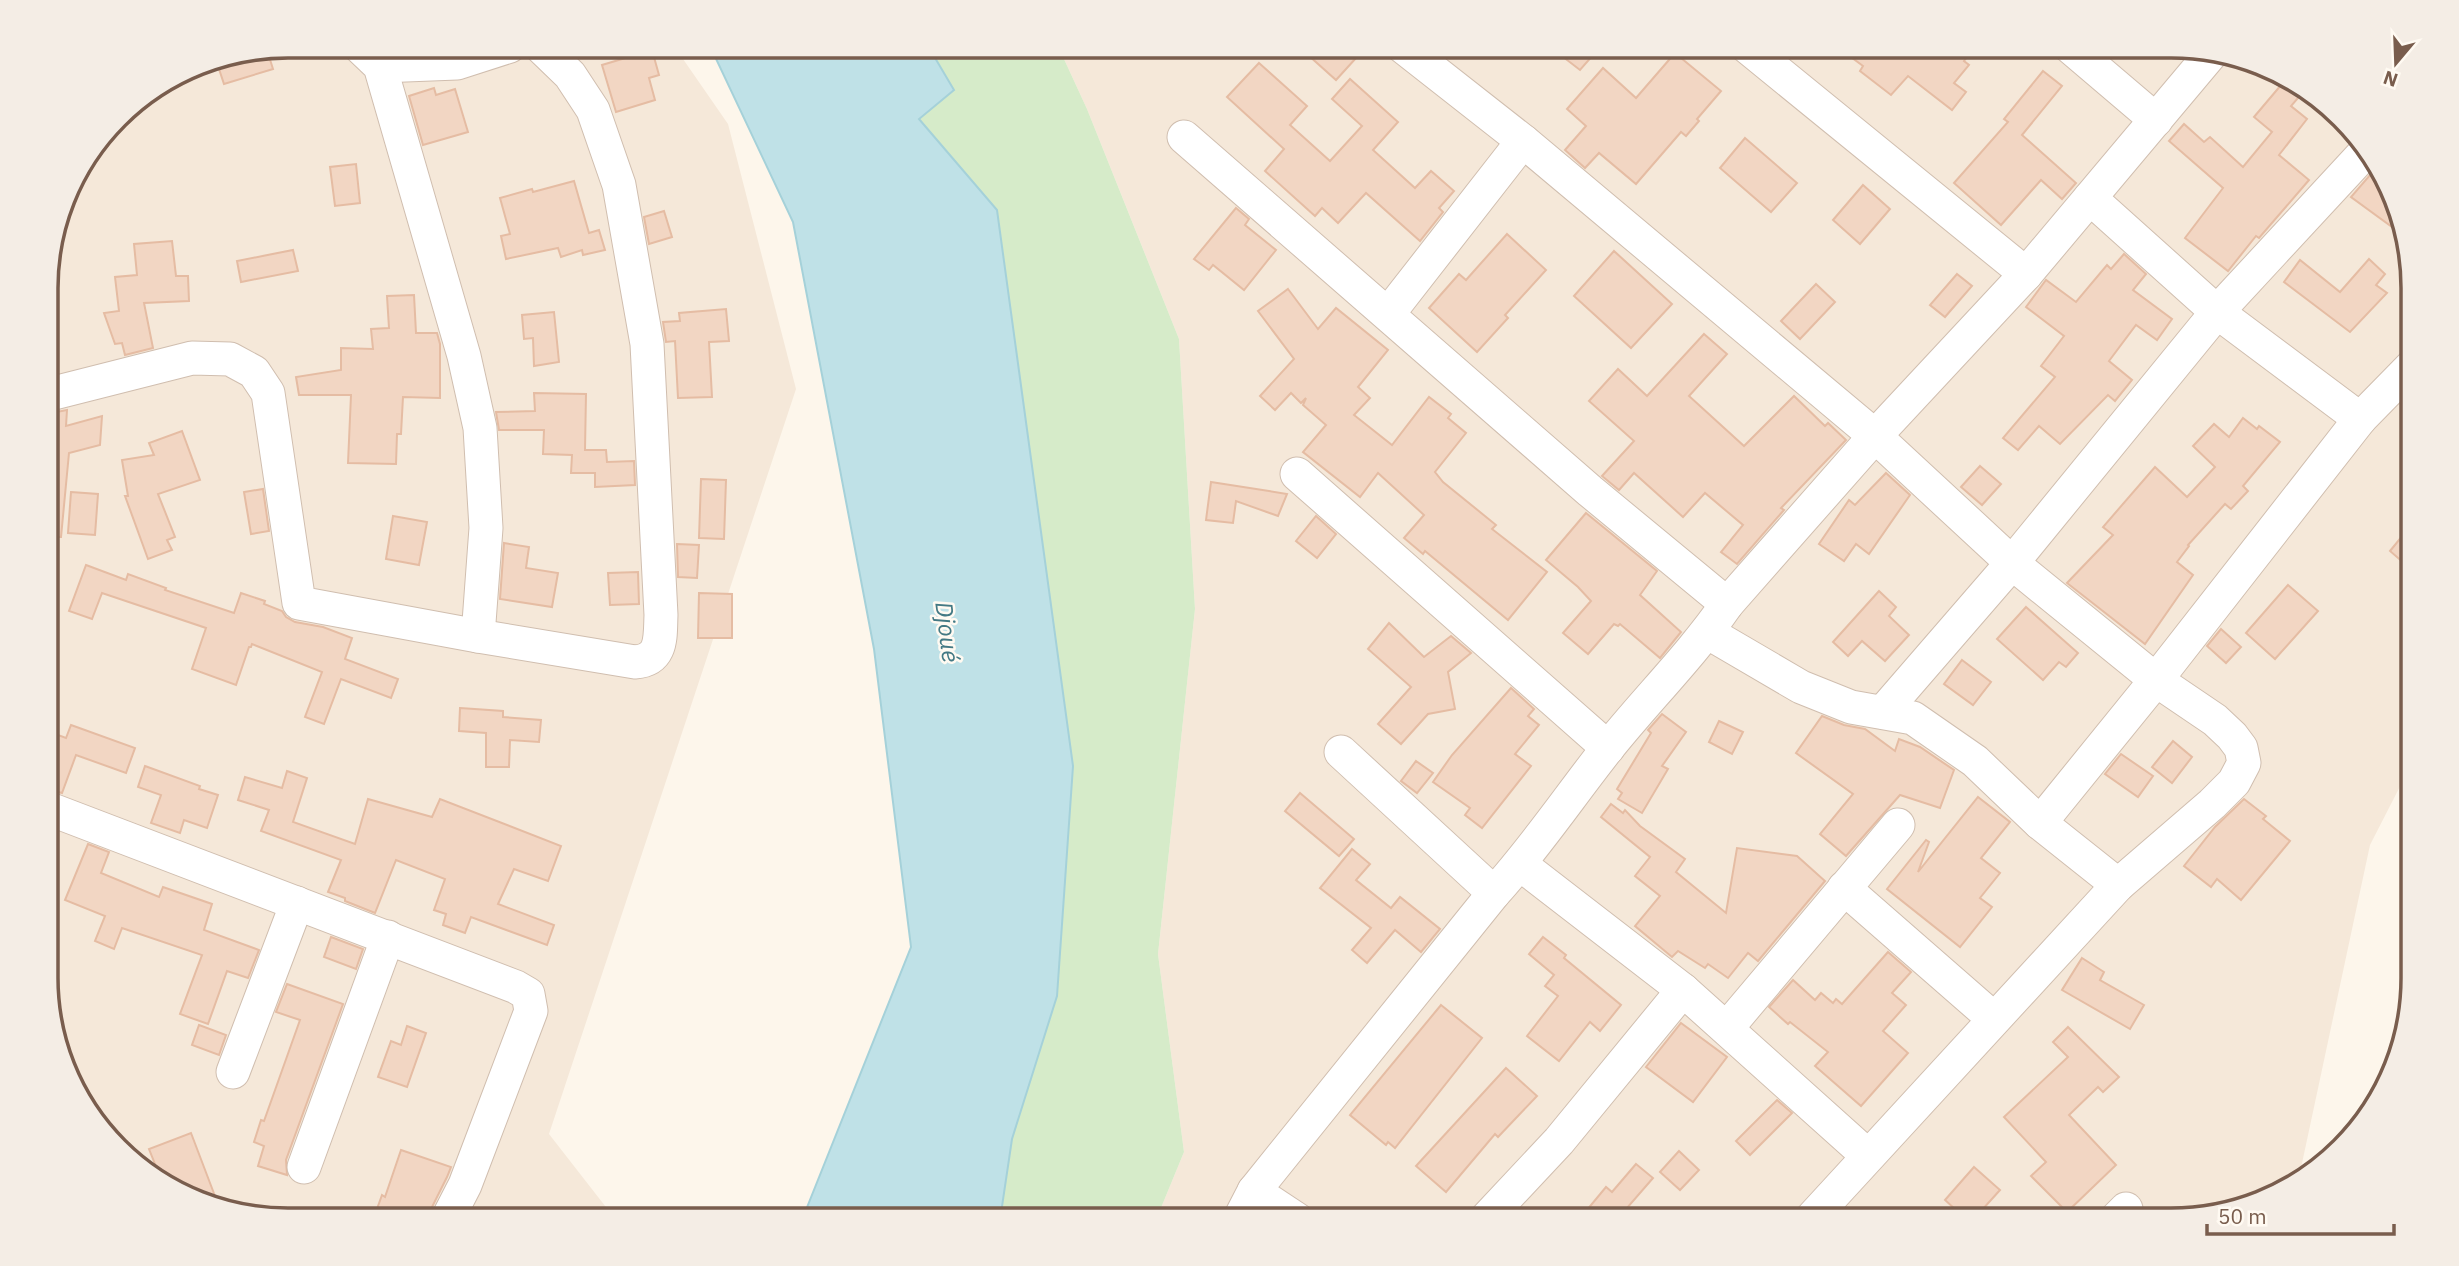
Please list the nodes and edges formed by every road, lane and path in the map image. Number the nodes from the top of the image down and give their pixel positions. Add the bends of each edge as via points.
1 (370, 58) edge
2 (394, 58) edge
3 (473, 58) edge
4 (552, 58) edge
5 (1417, 58) edge
6 (1761, 58) edge
7 (2083, 58) edge
8 (2205, 61) edge
9 (2156, 120) junction
10 (1184, 137) dead end
11 (1523, 141) junction
12 (2360, 158) edge
13 (2090, 198) junction
14 (2026, 274) junction
15 (2217, 312) junction
16 (1388, 314) junction
17 (2401, 377) edge
18 (58, 393) edge
19 (2360, 419) junction
20 (1875, 436) junction
21 (1297, 474) dead end
22 (2012, 563) junction
23 (1727, 604) junction
24 (1707, 632) junction
25 (478, 636) junction
26 (2157, 680) junction
27 (1883, 712) junction
28 (1608, 748) junction
29 (1341, 752) dead end
30 (58, 812) edge
31 (2040, 823) junction
32 (1898, 825) dead end
33 (1520, 864) junction
34 (2118, 885) junction
35 (1844, 888) junction
36 (1494, 893) junction
37 (297, 903) junction
38 (388, 937) junction
39 (1683, 990) junction
40 (1994, 1019) junction
41 (1727, 1028) junction
42 (233, 1072) dead end
43 (1868, 1156) junction
44 (304, 1167) dead end
45 (1254, 1191) junction
46 (453, 1208) edge
47 (1245, 1208) edge
48 (1280, 1208) edge
49 (1496, 1208) edge
50 (1821, 1208) edge

1 - 25 street via 464,356 480,428 486,527
2 - 3 street via 457,63
4 - 25 street via 593,110 619,185 647,344 660,640 653,657 635,662
5 - 11 street
6 - 14 street
7 - 9 street
8 - 9 street
9 - 13 street
10 - 16 street
11 - 16 street
11 - 20 street
12 - 15 street
13 - 14 street
13 - 15 street
14 - 20 street
15 - 19 street
15 - 22 street
16 - 23 street
17 - 19 street
18 - 25 street via 192,358 230,359 254,372 268,393 299,603
19 - 26 street
20 - 22 street
20 - 23 street
21 - 28 street
22 - 26 street
22 - 27 street
23 - 24 street
24 - 27 street via 1801,687 1851,707
24 - 28 street
26 - 31 street
26 - 34 street via 2232,736 2244,763 2234,782
27 - 31 street via 1913,718 1937,733 1975,761
28 - 33 street
29 - 36 street
30 - 37 street
31 - 34 street
32 - 35 street
33 - 36 street
33 - 39 street
34 - 40 street
35 - 40 street
35 - 41 street
36 - 45 street
37 - 38 street
37 - 42 street
38 - 44 street
38 - 46 street via 528,994 531,1011
39 - 41 street
39 - 49 street via 1559,1141
40 - 43 street
41 - 43 street
43 - 50 street
45 - 47 street
45 - 48 street

